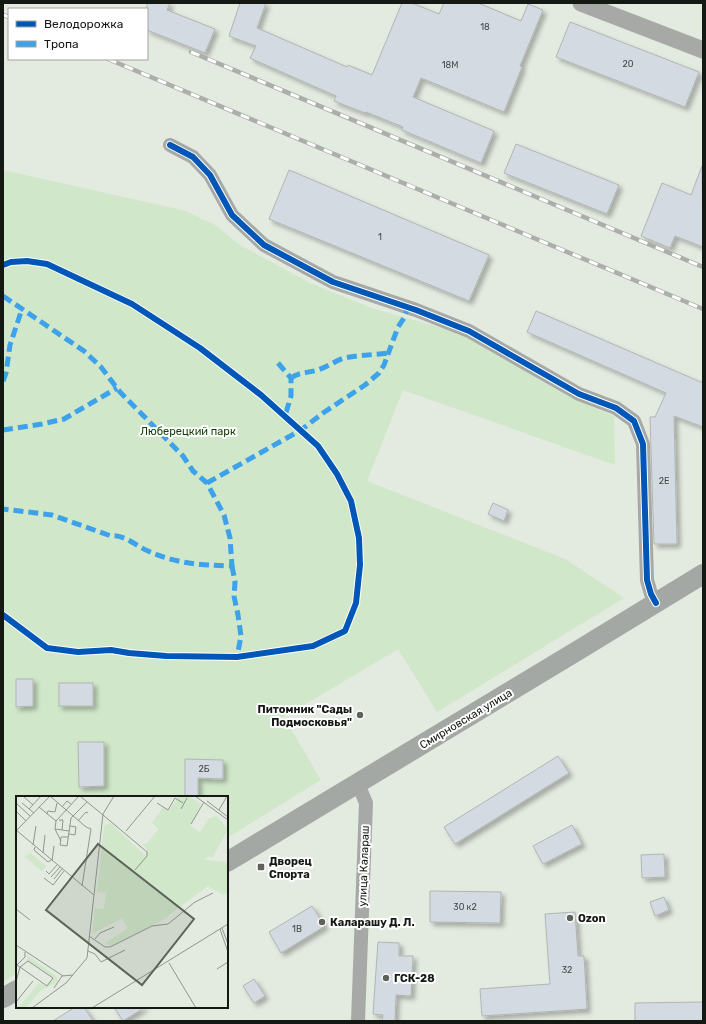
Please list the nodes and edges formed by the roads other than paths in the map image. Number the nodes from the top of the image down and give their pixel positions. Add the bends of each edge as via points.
1 (581, 3) edge
2 (703, 50) edge
3 (170, 145) dead end
4 (703, 574) edge
5 (656, 602) junction
6 (358, 784) junction
7 (228, 861) edge
8 (16, 991) edge
9 (3, 998) edge
10 (358, 1021) edge

1 - 2 street
3 - 5 street via 193,157 210,175 232,216 264,245 333,282 469,330 579,394 616,408 634,421 643,444 647,580
4 - 5 main road, Смирновская улица
5 - 6 main road, Смирновская улица
6 - 7 main road, Смирновская улица
6 - 10 street, улица Калараш via 366,803
8 - 9 main road

